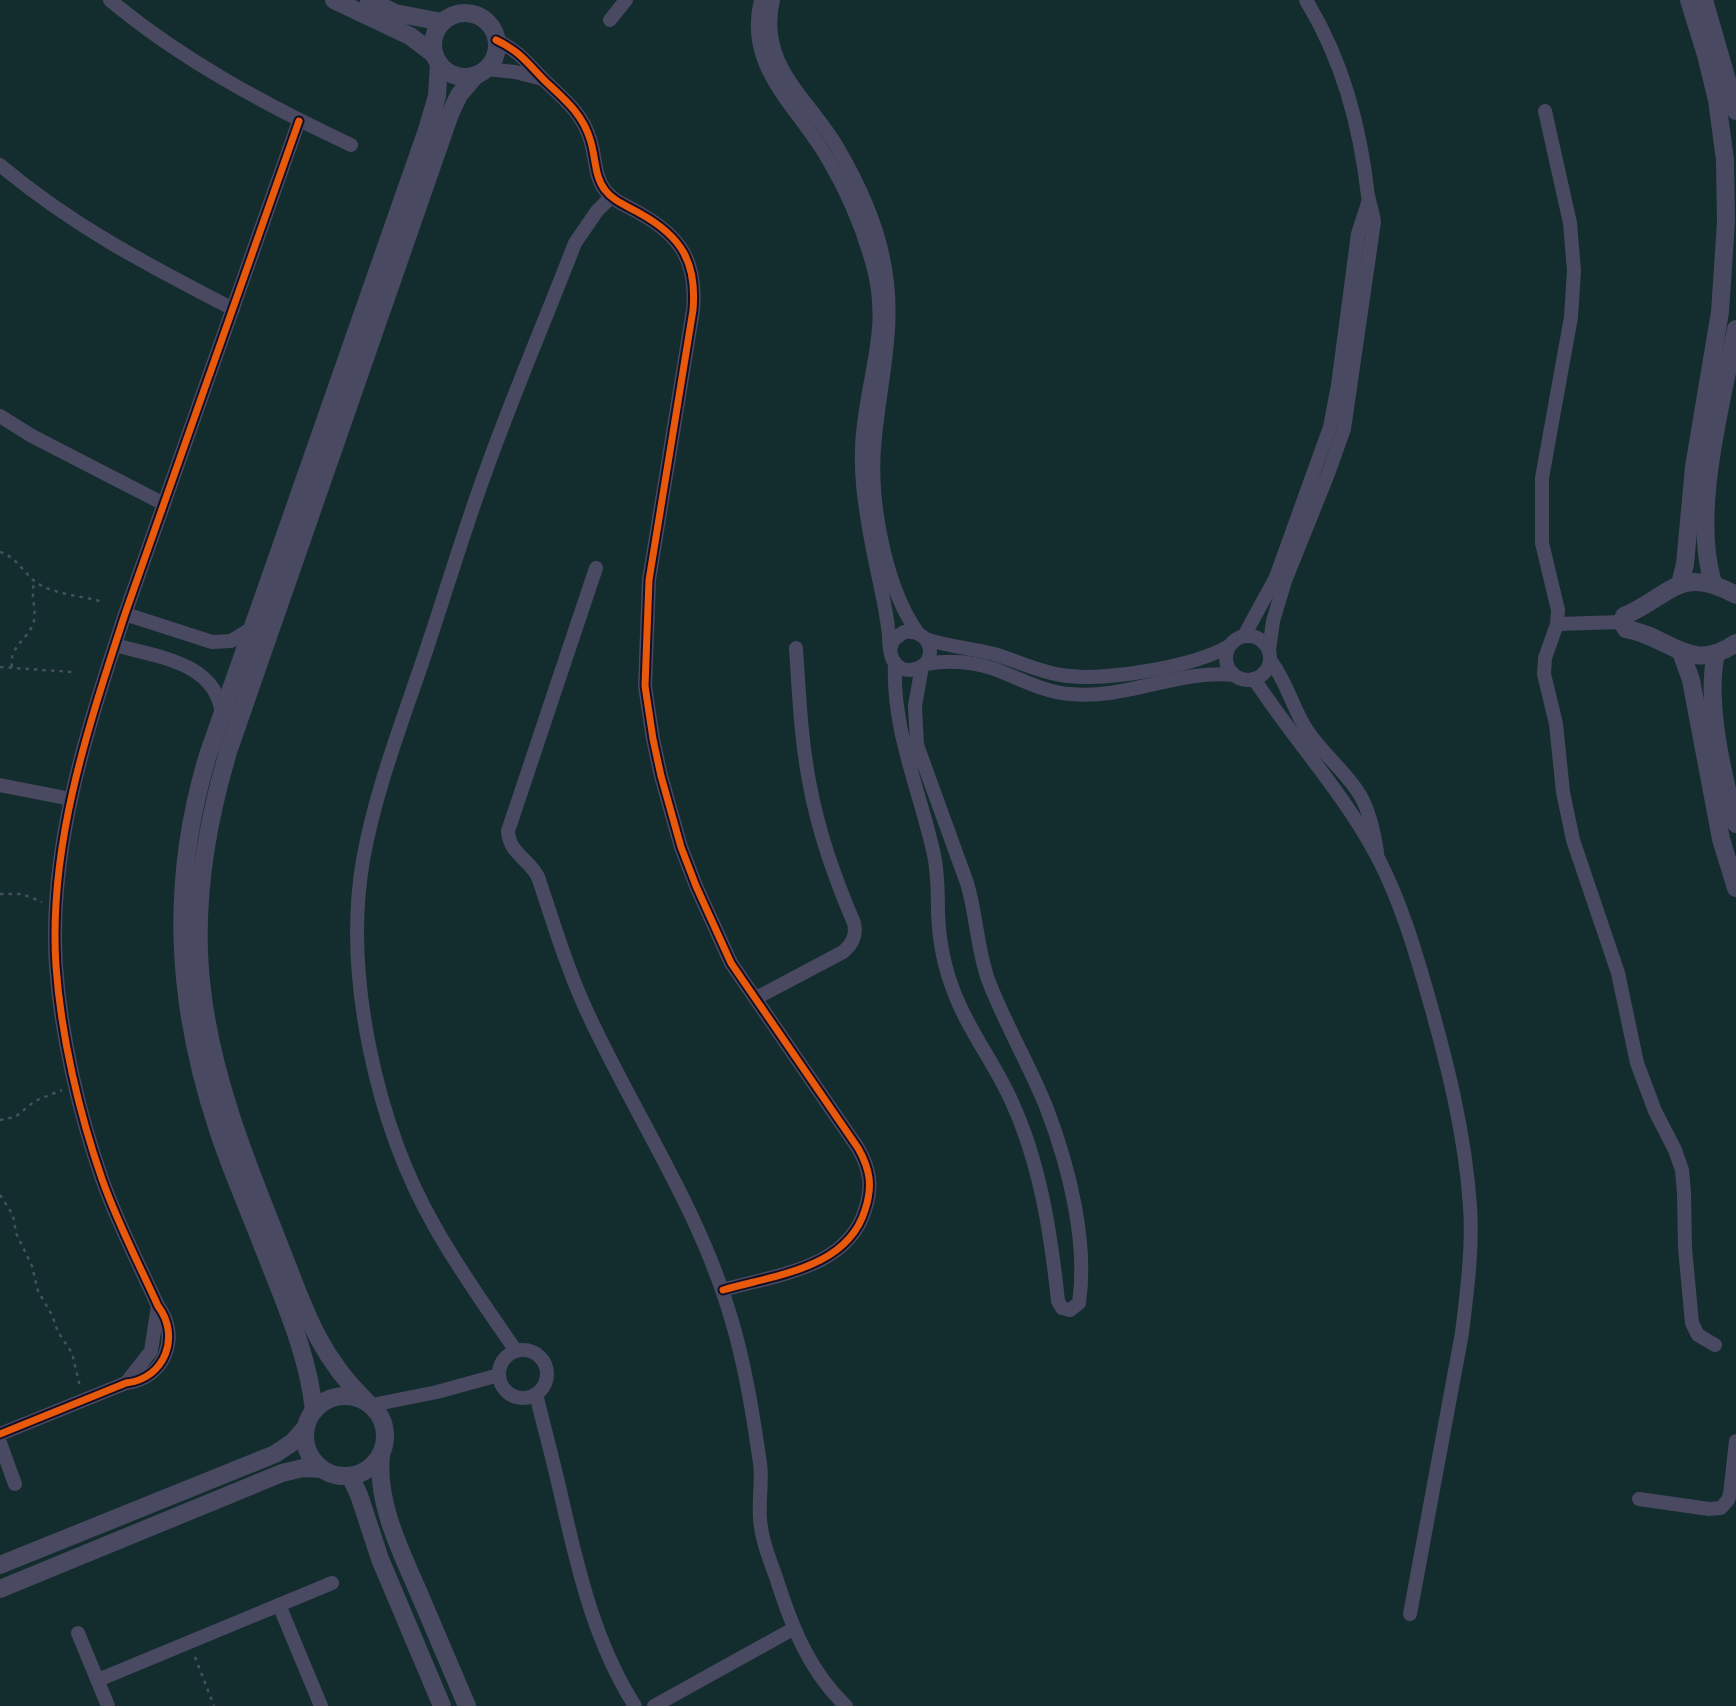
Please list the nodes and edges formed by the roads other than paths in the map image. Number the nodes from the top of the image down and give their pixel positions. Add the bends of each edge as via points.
1 (110, 0) edge
2 (334, 0) edge
3 (369, 0) edge
4 (626, 0) edge
5 (761, 0) edge
6 (773, 0) edge
7 (1306, 0) edge
8 (1689, 0) edge
9 (1704, 0) edge
10 (610, 20) dead end
11 (442, 22) junction
12 (496, 40) junction
13 (437, 59) junction
14 (481, 72) junction
15 (543, 79) junction
16 (1545, 111) dead end
17 (1736, 111) edge
18 (299, 121) junction
19 (351, 145) dead end
20 (0, 165) edge
21 (611, 197) junction
22 (233, 309) junction
23 (1736, 329) edge
24 (0, 416) edge
25 (164, 504) junction
26 (1287, 562) junction
27 (596, 568) dead end
28 (1713, 583) junction
29 (1680, 584) junction
30 (1736, 596) edge
31 (125, 614) junction
32 (1622, 622) junction
33 (1557, 624) junction
34 (254, 627) junction
35 (922, 635) junction
36 (1244, 636) junction
37 (1736, 643) edge
38 (115, 645) junction
39 (1229, 646) junction
40 (891, 647) junction
41 (796, 648) dead end
42 (1681, 652) junction
43 (1716, 654) junction
44 (1270, 655) junction
45 (895, 663) junction
46 (924, 665) junction
47 (1234, 675) junction
48 (1254, 679) junction
49 (223, 716) junction
50 (1336, 777) junction
51 (0, 785) edge
52 (71, 799) junction
53 (1736, 824) edge
54 (1736, 888) edge
55 (755, 998) junction
56 (723, 1290) junction
57 (1715, 1345) dead end
58 (516, 1351) junction
59 (499, 1375) junction
60 (536, 1394) junction
61 (368, 1402) junction
62 (314, 1411) junction
63 (306, 1427) junction
64 (0, 1434) edge
65 (1736, 1441) edge
66 (0, 1443) edge
67 (381, 1455) junction
68 (322, 1469) junction
69 (349, 1476) junction
70 (16, 1484) dead end
71 (1639, 1499) dead end
72 (0, 1565) edge
73 (332, 1583) dead end
74 (0, 1589) edge
75 (279, 1605) junction
76 (1409, 1614) dead end
77 (793, 1629) junction
78 (78, 1633) dead end
79 (98, 1680) junction
80 (108, 1706) edge
81 (321, 1706) edge
82 (442, 1706) edge
83 (467, 1706) edge
84 (635, 1706) edge
85 (654, 1706) edge
86 (846, 1706) edge

1 - 18 street via 198,62
2 - 13 street via 410,36
3 - 11 street via 395,13
4 - 10 street
5 - 40 street via 757,37 765,65 840,181 875,274 880,332 864,422 862,470
6 - 35 street via 769,34 775,57 847,164 883,255 890,318 874,441 874,481 892,583 902,608
7 - 26 street via 1347,88 1362,144 1369,200 1358,234 1331,427
8 - 29 street via 1718,110 1727,222 1720,312 1697,444
9 - 17 street
11 - 12 street via 457,14 475,14 489,24
11 - 13 street via 434,37
12 - 14 street via 495,55
12 - 15 street via 519,53
13 - 14 street via 451,74
13 - 34 street via 437,96 427,130
14 - 15 street via 515,72
14 - 61 street via 459,95 450,114 229,749 212,810 202,873 198,933 202,990 234,1122 314,1332 336,1370
15 - 21 street via 581,118 597,175
16 - 33 street via 1570,223 1574,271 1541,504 1542,543
18 - 19 street
18 - 22 street
20 - 22 street via 97,237
21 - 55 street via 670,234 682,248 693,276 693,310 649,580 645,686 661,775 681,847 726,954
21 - 58 street via 575,243 484,474 376,803 358,892 358,958 367,1029 393,1132 434,1225
22 - 25 street
23 - 28 street via 1707,503 1706,552
24 - 25 street
25 - 31 street
26 - 36 street
26 - 44 street
27 - 56 street via 509,838 514,851 538,877 589,1016 691,1215
28 - 29 street
28 - 30 street
29 - 32 street via 1624,616
31 - 34 street via 212,642 231,641
31 - 38 street
32 - 33 street
32 - 42 street via 1626,629 1649,634
33 - 57 street via 1544,674 1556,724 1567,817 1618,973 1637,1063 1682,1170 1692,1323 1698,1335
34 - 49 street
35 - 39 street via 1041,671 1084,677 1119,676 1196,659
35 - 40 street via 904,632
35 - 46 street via 930,652
36 - 39 street
36 - 44 street via 1262,640
37 - 43 street
38 - 49 street via 197,671 218,695
38 - 52 street
39 - 47 street via 1226,659
40 - 45 street
41 - 55 street via 810,785 828,857 855,934 843,952
42 - 43 street
42 - 54 street
43 - 53 street via 1712,683 1715,720
44 - 48 street via 1265,672
44 - 50 street via 1294,708
45 - 46 street via 911,670
45 - 46 street via 895,697 904,748 934,856 945,964 961,1009 1023,1129 1044,1208 1058,1301 1070,1310 1079,1303 1083,1269 1074,1206 1047,1109 989,982 967,883 920,757 915,716
46 - 47 street via 980,665 1054,692 1082,695
47 - 48 street
48 - 50 street via 1293,736
49 - 62 street via 201,780 185,862 181,921 185,985 209,1100 306,1364
50 - 76 street via 1407,929 1457,1111 1470,1208 1462,1333
51 - 52 street
52 - 64 street via 57,911 60,1004 76,1086 102,1178 158,1306 151,1351 126,1383
55 - 56 street via 868,1166 867,1203 854,1234 828,1257
56 - 77 street via 760,1465 761,1528
58 - 59 street via 505,1358
58 - 60 street via 530,1351 543,1360 547,1375
59 - 60 street via 513,1396
59 - 61 street via 437,1392
60 - 84 street via 595,1626
61 - 62 street via 356,1396 337,1396
61 - 67 street via 385,1428
62 - 63 street
63 - 68 street via 306,1446
63 - 72 street via 275,1454
65 - 71 street via 1730,1494 1721,1508
66 - 70 street
67 - 69 street via 368,1470
67 - 83 street via 384,1503
68 - 69 street
68 - 74 street via 282,1473
69 - 82 street
73 - 75 street
75 - 79 street
75 - 81 street
77 - 85 street
77 - 86 street via 816,1669
78 - 79 street
79 - 80 street

